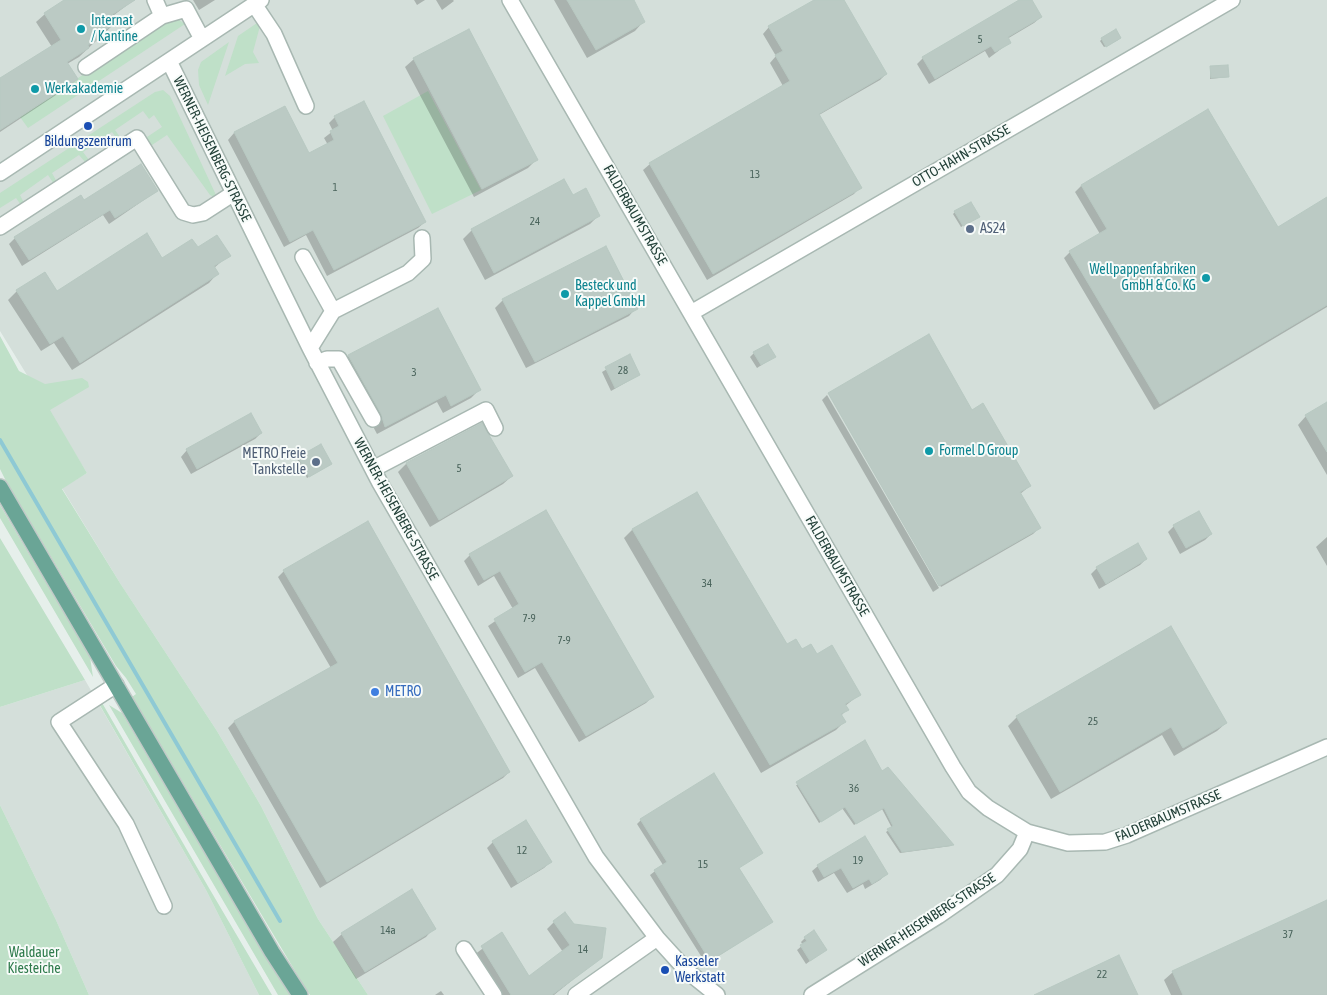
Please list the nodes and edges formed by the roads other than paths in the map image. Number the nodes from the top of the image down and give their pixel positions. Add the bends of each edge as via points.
1 (155, 0) edge
2 (510, 0) edge
3 (1232, 0) edge
4 (257, 2) edge
5 (162, 16) junction
6 (202, 39) junction
7 (169, 61) junction
8 (86, 67) dead end
9 (306, 106) dead end
10 (0, 173) edge
11 (234, 193) junction
12 (0, 227) edge
13 (422, 238) dead end
14 (303, 257) dead end
15 (333, 311) junction
16 (691, 313) junction
17 (310, 348) junction
18 (317, 363) junction
19 (373, 419) dead end
20 (496, 428) dead end
21 (373, 470) junction
22 (0, 487) edge
23 (116, 685) junction
24 (1327, 747) edge
25 (1027, 832) junction
26 (164, 906) dead end
27 (657, 938) junction
28 (464, 949) dead end
29 (300, 995) edge
30 (494, 995) edge
31 (576, 995) edge
32 (717, 995) edge
33 (812, 995) edge

1 - 5 street
2 - 16 street, FALDERBAUMSTRASSE
3 - 16 street, OTTO-HAHN-STRASSE
4 - 6 street
4 - 9 street
5 - 6 street via 186,9
5 - 8 street
6 - 7 street
7 - 10 street
7 - 11 street, WERNER-HEISENBERG-STRASSE
11 - 12 street via 203,213 193,215 184,212 137,138
11 - 17 street, WERNER-HEISENBERG-STRASSE
13 - 15 street via 423,259 408,273
14 - 15 street
15 - 17 street
16 - 25 street, FALDERBAUMSTRASSE via 953,768 969,792
17 - 18 street, WERNER-HEISENBERG-STRASSE
18 - 19 street via 339,359
18 - 21 street, WERNER-HEISENBERG-STRASSE
20 - 21 street via 486,410
21 - 27 street, WERNER-HEISENBERG-STRASSE via 596,857
22 - 23 main road
23 - 26 street via 59,722 126,824
23 - 29 main road
24 - 25 street, FALDERBAUMSTRASSE via 1127,836 1068,843
25 - 33 street, WERNER-HEISENBERG-STRASSE via 1020,849 997,875
27 - 31 street
27 - 32 street, WERNER-HEISENBERG-STRASSE via 687,971
28 - 30 street

